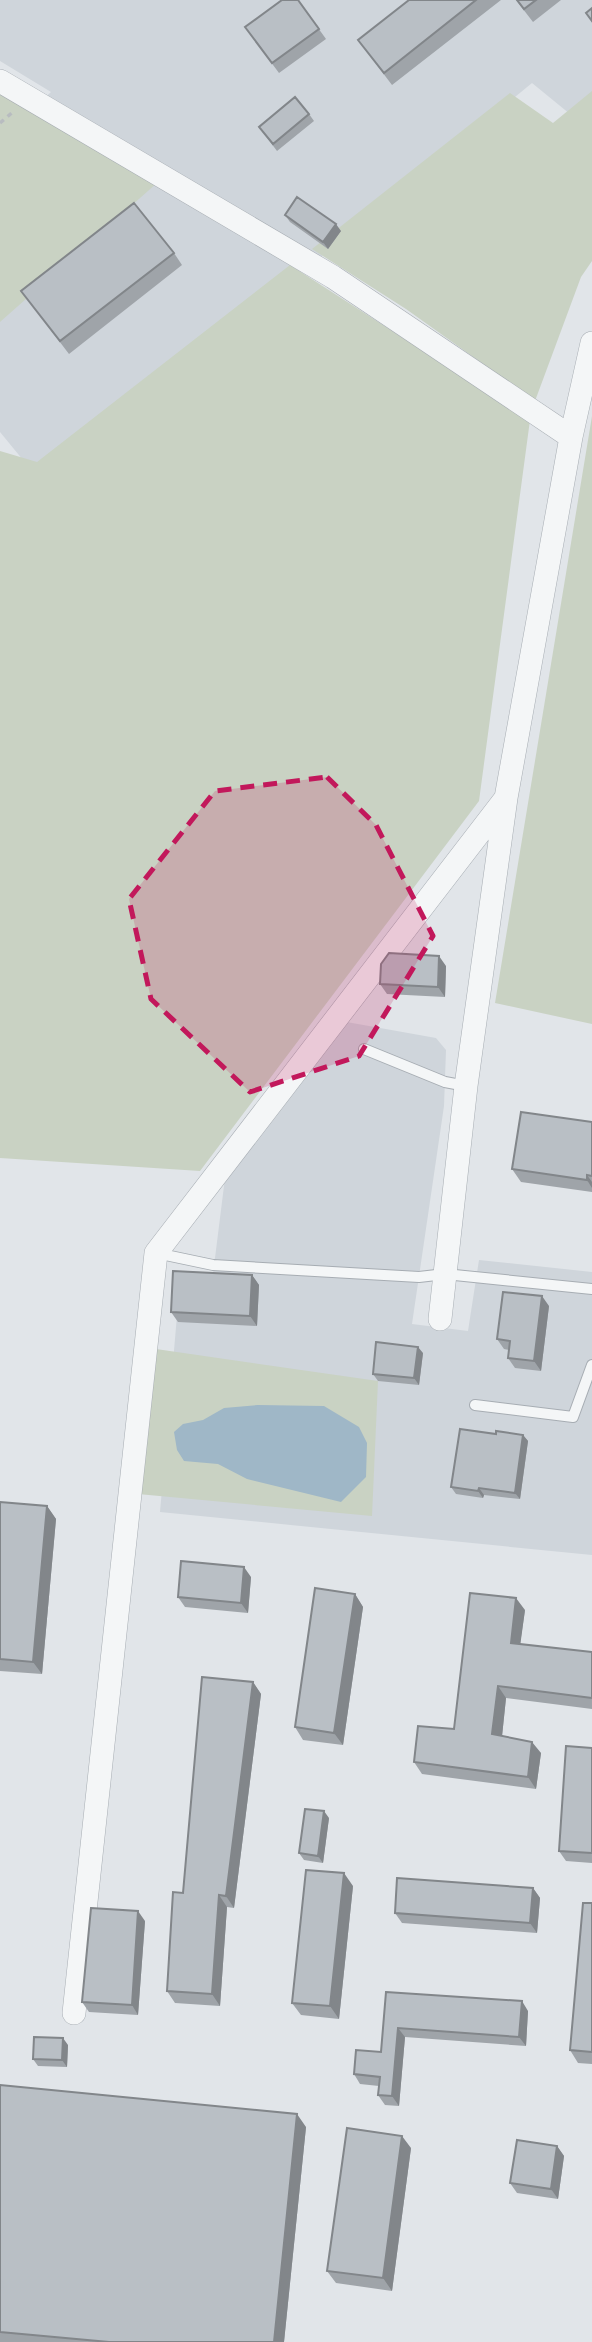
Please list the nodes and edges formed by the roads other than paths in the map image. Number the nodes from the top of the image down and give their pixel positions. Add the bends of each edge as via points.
1 (0, 81) edge
2 (592, 342) edge
3 (571, 438) junction
4 (506, 798) junction
5 (364, 1049) dead end
6 (466, 1086) junction
7 (156, 1253) junction
8 (445, 1274) junction
9 (592, 1289) edge
10 (440, 1320) dead end
11 (592, 1364) edge
12 (475, 1405) dead end
13 (74, 2013) dead end

1 - 3 street via 333,277
2 - 3 street
3 - 4 street
4 - 6 street
4 - 7 street
5 - 6 lane
6 - 8 street
7 - 8 lane via 213,1265
7 - 13 street
8 - 9 lane
8 - 10 street
11 - 12 lane via 573,1416

